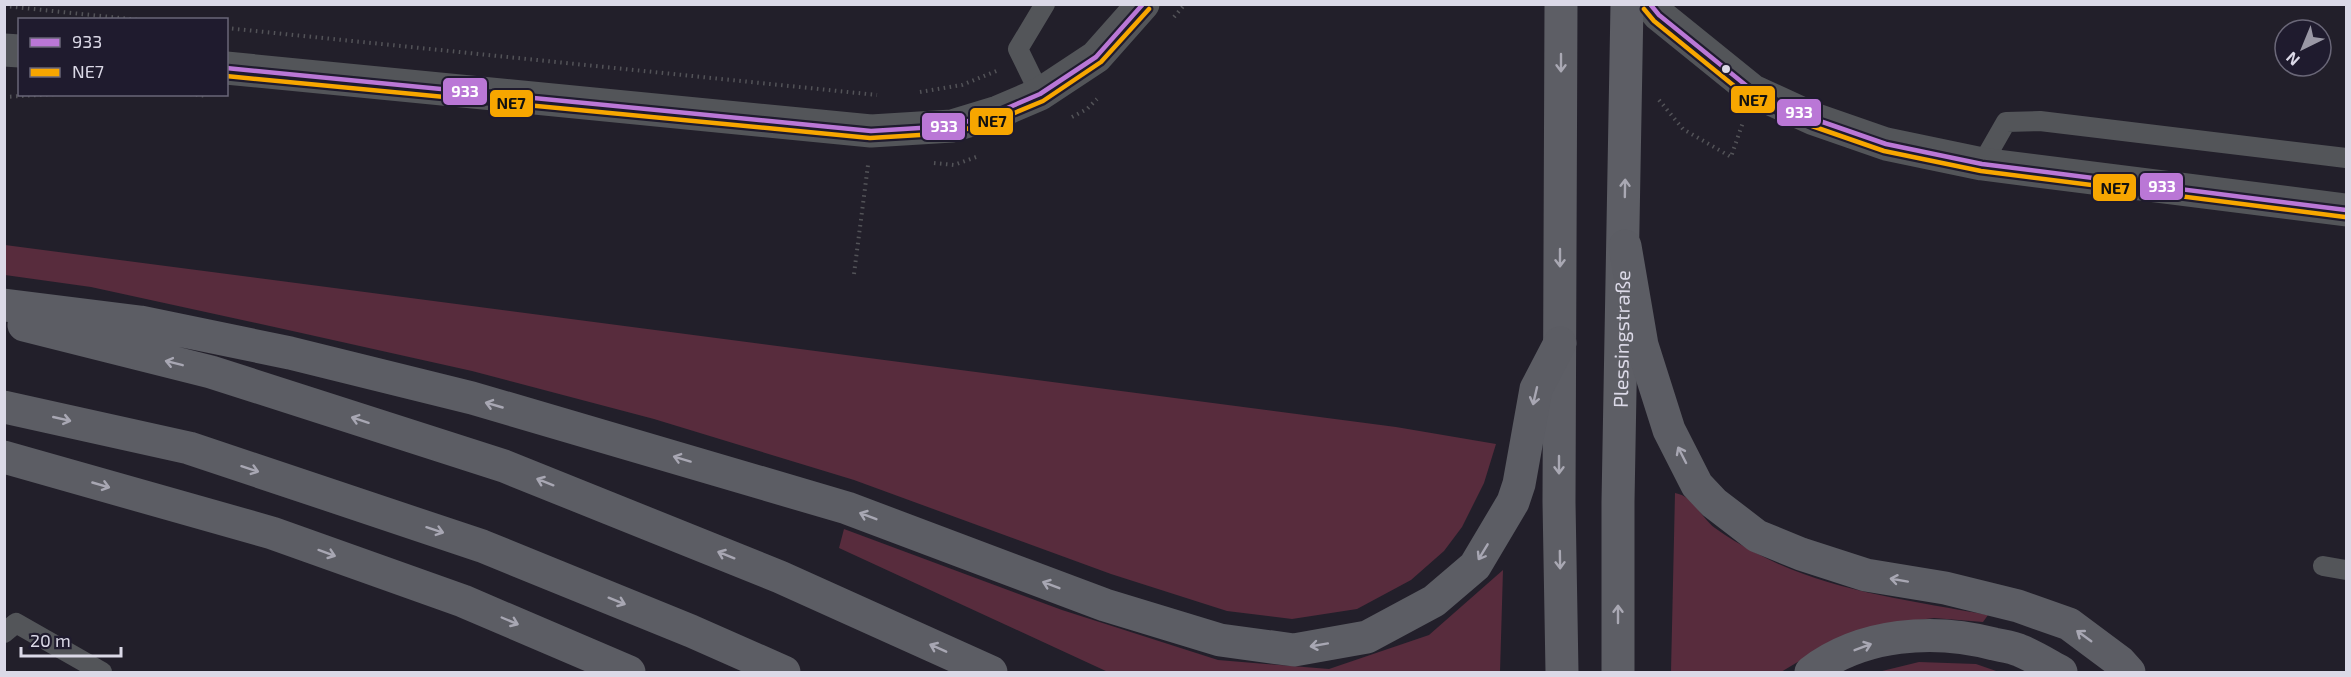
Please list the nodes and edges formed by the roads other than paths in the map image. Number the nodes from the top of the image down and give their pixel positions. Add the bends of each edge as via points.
1 (1045, 4) edge
2 (1143, 4) edge
3 (1561, 4) edge
4 (1627, 4) edge
5 (1650, 4) edge
6 (228, 68) edge
7 (1040, 94) junction
8 (2346, 158) edge
9 (1982, 164) junction
10 (2346, 210) edge
11 (1624, 246) junction
12 (4, 305) edge
13 (4, 320) edge
14 (1560, 343) junction
15 (4, 407) edge
16 (4, 457) edge
17 (2322, 566) dead end
18 (2346, 570) edge
19 (4, 633) edge
20 (102, 672) edge
21 (629, 672) edge
22 (784, 672) edge
23 (991, 672) edge
24 (1562, 672) edge
25 (1618, 672) edge
26 (1811, 672) edge
27 (2061, 672) edge
28 (2129, 672) edge

1 - 7 lane via 1018,49
2 - 7 street via 1096,57
3 -> 14 highway
11 -> 4 highway, Plessingstraße
5 - 9 street via 1753,91 1814,119 1886,144
6 - 7 street via 871,131 952,126
8 - 9 lane via 2040,121 2006,122
9 - 10 street
25 -> 11 highway, Plessingstraße
28 -> 11 highway via 2069,624 2018,606 1945,588 1866,575 1802,554 1757,536 1714,503 1697,485 1669,430 1642,345
14 -> 12 highway via 1536,389 1513,502 1475,566 1434,601 1367,637 1294,650 1220,640 1126,612 847,508 472,398 140,321
23 -> 13 highway via 780,577 504,466 211,372
14 -> 24 highway
15 -> 22 highway via 189,448 470,542
16 -> 21 highway via 272,533 464,601
17 - 18 lane
19 - 20 lane via 16,623
26 -> 27 highway via 1826,661 1878,641 1925,634 1975,639 2020,650

